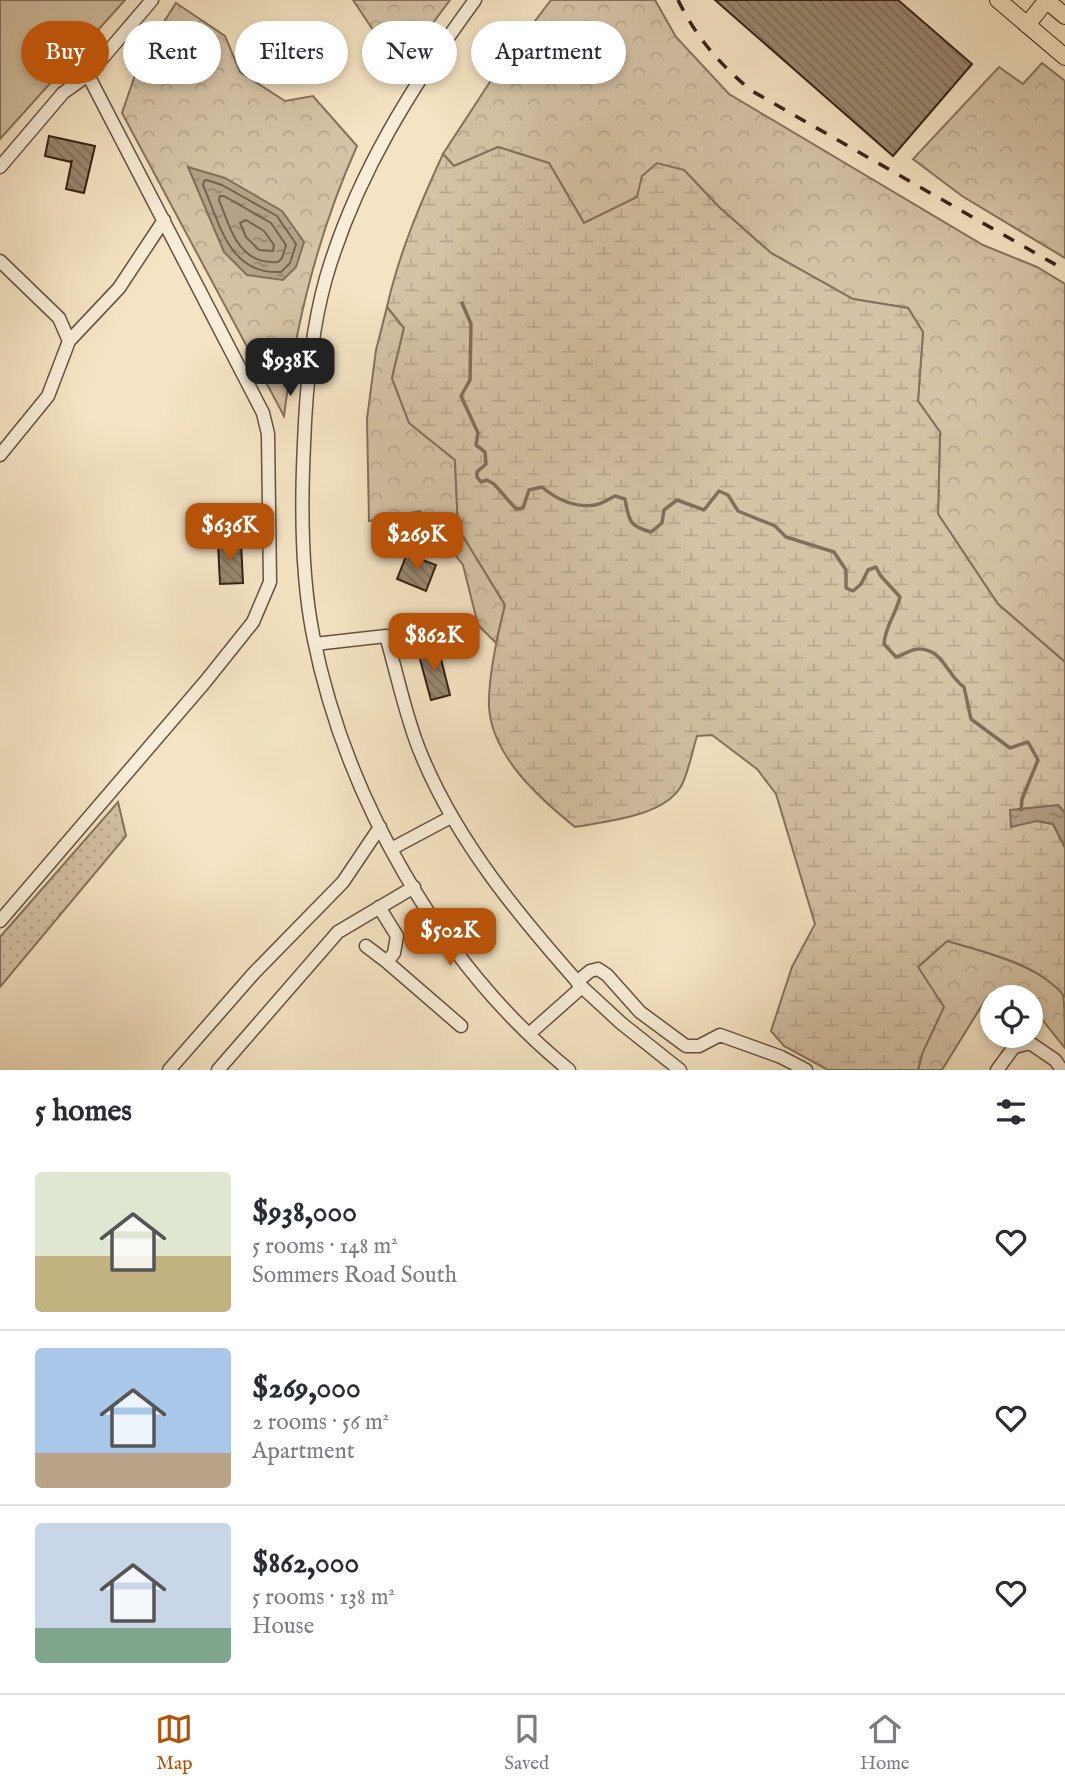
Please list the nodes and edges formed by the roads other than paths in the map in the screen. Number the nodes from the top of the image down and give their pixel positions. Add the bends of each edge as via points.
1 (152, 0) edge
2 (475, 0) edge
3 (998, 0) edge
4 (1046, 0) edge
5 (1065, 16) edge
6 (1027, 25) junction
7 (109, 50) edge
8 (1065, 57) edge
9 (76, 84) edge
10 (93, 84) edge
11 (0, 167) edge
12 (164, 220) junction
13 (0, 261) edge
14 (69, 341) junction
15 (0, 455) edge
16 (315, 645) junction
17 (452, 817) junction
18 (380, 827) junction
19 (391, 849) junction
20 (414, 887) junction
21 (379, 906) junction
22 (0, 922) edge
23 (366, 946) dead end
24 (387, 962) junction
25 (580, 985) junction
26 (461, 1026) dead end
27 (529, 1034) junction
28 (169, 1070) edge
29 (218, 1070) edge
30 (569, 1070) edge
31 (680, 1070) edge
32 (806, 1070) edge
33 (997, 1070) edge
34 (1062, 1070) edge

1 - 7 street
2 - 16 street via 379,147 342,230 318,313 305,413 302,490
3 - 6 main road
4 - 5 main road
4 - 6 main road
6 - 8 main road
9 - 11 street
10 - 12 street
12 - 14 street via 119,288
12 - 22 street via 266,423 270,582 253,622
13 - 14 street via 59,318
14 - 15 street via 48,396
16 - 17 street via 386,636 420,753
16 - 18 street via 342,740
17 - 19 street
17 - 25 street via 534,934
18 - 19 street
18 - 28 street via 343,882 254,973
19 - 20 street
20 - 21 street
20 - 27 street via 457,951
21 - 24 street via 397,936
21 - 29 street via 338,932
23 - 24 street
24 - 26 street
25 - 27 street
25 - 31 street
25 - 32 street via 590,971 598,969 640,1012 686,1046 699,1046 720,1035
27 - 30 street
33 - 34 street via 1014,1047 1030,1043

